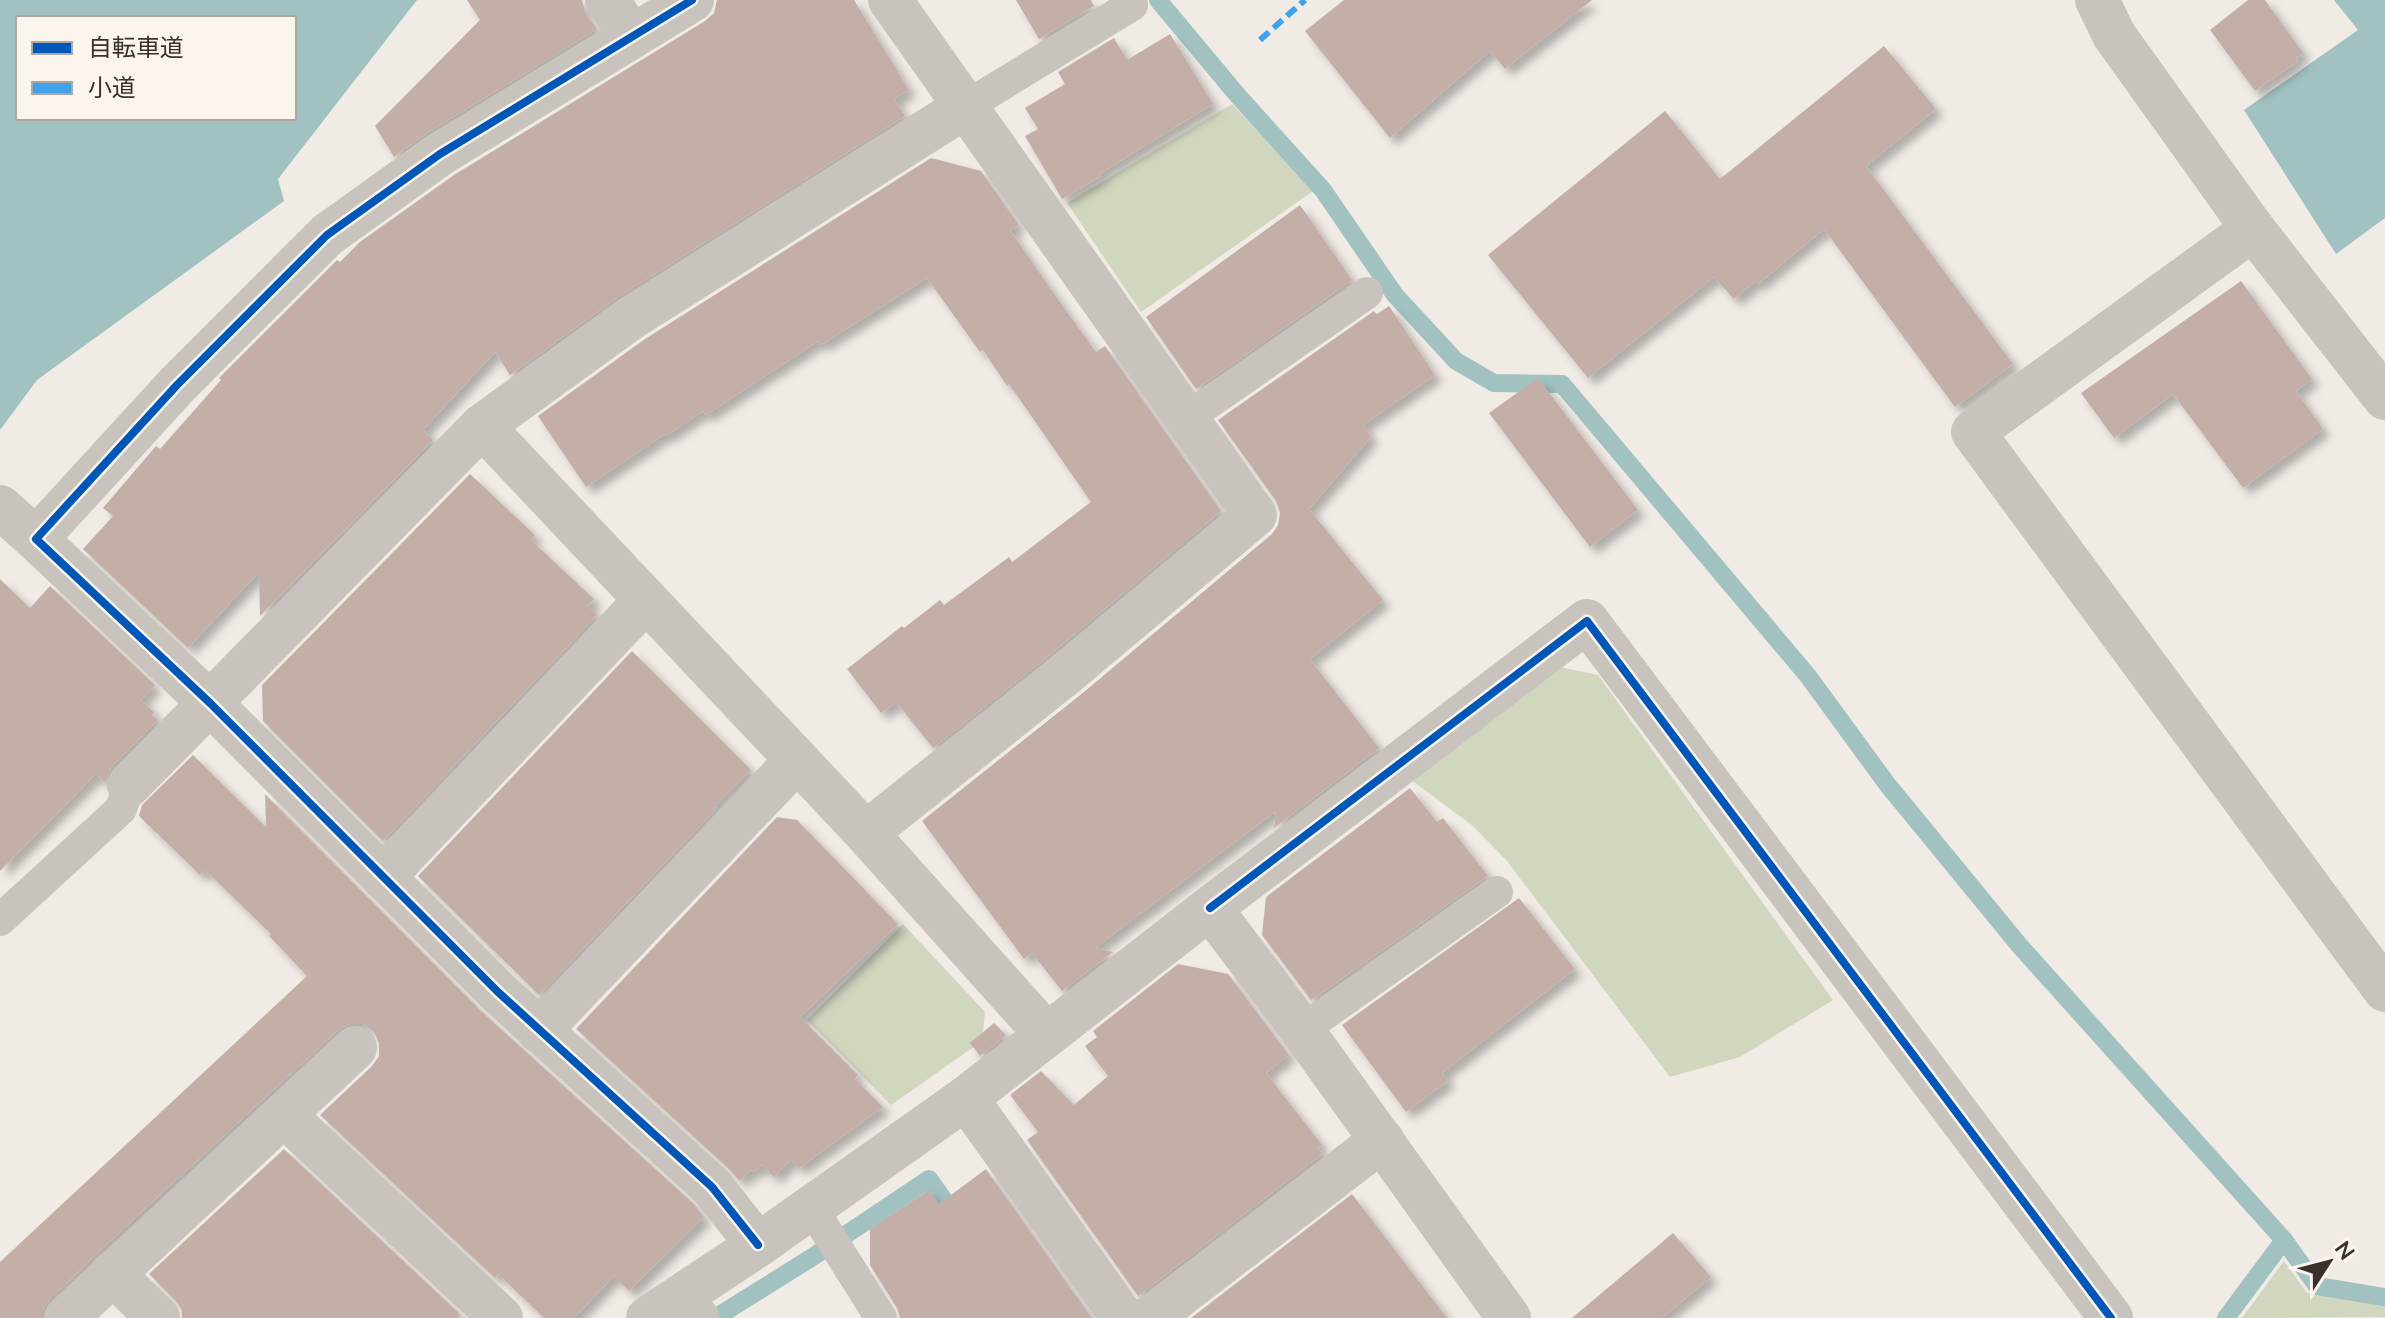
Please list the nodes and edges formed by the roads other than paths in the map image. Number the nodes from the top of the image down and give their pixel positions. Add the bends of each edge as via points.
1 (607, 0) edge
2 (692, 0) edge
3 (890, 0) edge
4 (2097, 0) edge
5 (1132, 5) dead end
6 (632, 36) junction
7 (965, 107) junction
8 (2253, 229) junction
9 (1367, 293) dead end
10 (2385, 398) edge
11 (1187, 418) junction
12 (482, 426) junction
13 (0, 507) edge
14 (36, 539) junction
15 (646, 600) junction
16 (210, 703) junction
17 (797, 760) junction
18 (129, 785) joint
19 (866, 833) junction
20 (383, 877) junction
21 (1497, 892) dead end
22 (1210, 908) junction
23 (0, 920) edge
24 (2385, 990) edge
25 (1302, 1030) junction
26 (539, 1031) junction
27 (1046, 1034) junction
28 (355, 1048) dead end
29 (966, 1098) junction
30 (284, 1115) junction
31 (1382, 1140) junction
32 (811, 1207) junction
33 (758, 1245) junction
34 (112, 1273) junction
35 (695, 1305) edge
36 (66, 1318) edge
37 (158, 1318) edge
38 (501, 1318) edge
39 (648, 1318) edge
40 (881, 1318) edge
41 (1123, 1318) edge
42 (1150, 1318) edge
43 (1509, 1318) edge
44 (2111, 1318) edge

1 - 6 street
2 - 6 street
3 - 7 street
4 - 8 street via 2114,35
5 - 7 lane
6 - 14 street via 440,154 327,235 177,385
7 - 11 street
7 - 12 street via 631,318
8 - 10 street
8 - 24 street via 1973,432
9 - 11 lane
11 - 19 street via 1255,515
12 - 15 street
12 - 16 street
13 - 14 street
14 - 16 street
15 - 17 street
15 - 20 street
16 - 18 street
16 - 20 street
17 - 19 street
17 - 26 street
18 - 23 lane via 121,809
19 - 27 street
20 - 26 street
21 - 25 lane
22 - 25 street
22 - 27 street
22 - 44 street via 1587,621
25 - 31 street
26 - 33 street via 712,1187
27 - 29 street
28 - 30 street
29 - 32 street
29 - 41 street
30 - 34 street
30 - 38 street
31 - 42 street
31 - 43 street
32 - 33 street
32 - 40 lane
33 - 35 street
34 - 36 street
34 - 37 street
35 - 39 street

